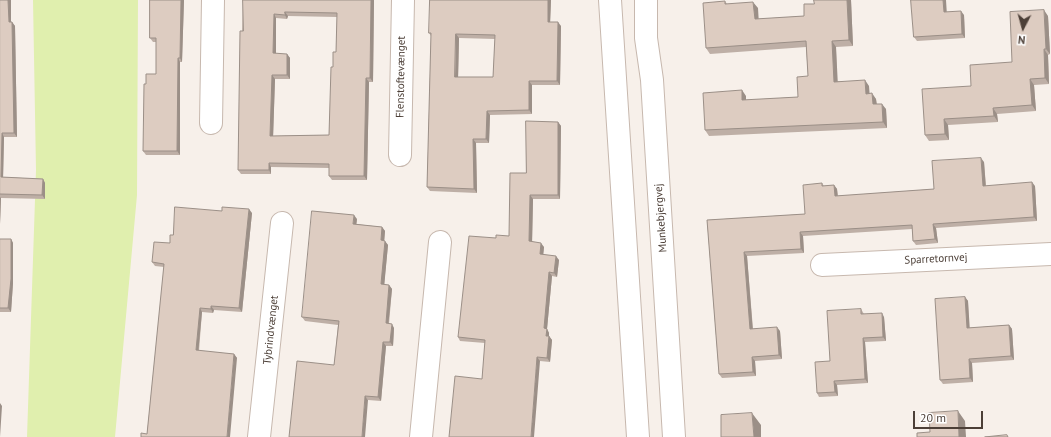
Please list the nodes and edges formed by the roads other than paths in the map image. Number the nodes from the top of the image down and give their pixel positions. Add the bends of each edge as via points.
1 (213, 0) edge
2 (402, 0) edge
3 (610, 0) edge
4 (646, 0) edge
5 (211, 123) dead end
6 (400, 154) dead end
7 (282, 223) dead end
8 (440, 242) dead end
9 (1051, 254) edge
10 (822, 265) dead end
11 (259, 437) edge
12 (421, 437) edge
13 (638, 437) edge
14 (674, 437) edge

1 - 5 street
2 - 6 street, Flenstoftevænget
3 - 13 street
4 - 14 street, Munkebjergvej via 646,38 652,80
7 - 11 street, Tybrindvænget
8 - 12 street
9 - 10 street, Sparretornvej

